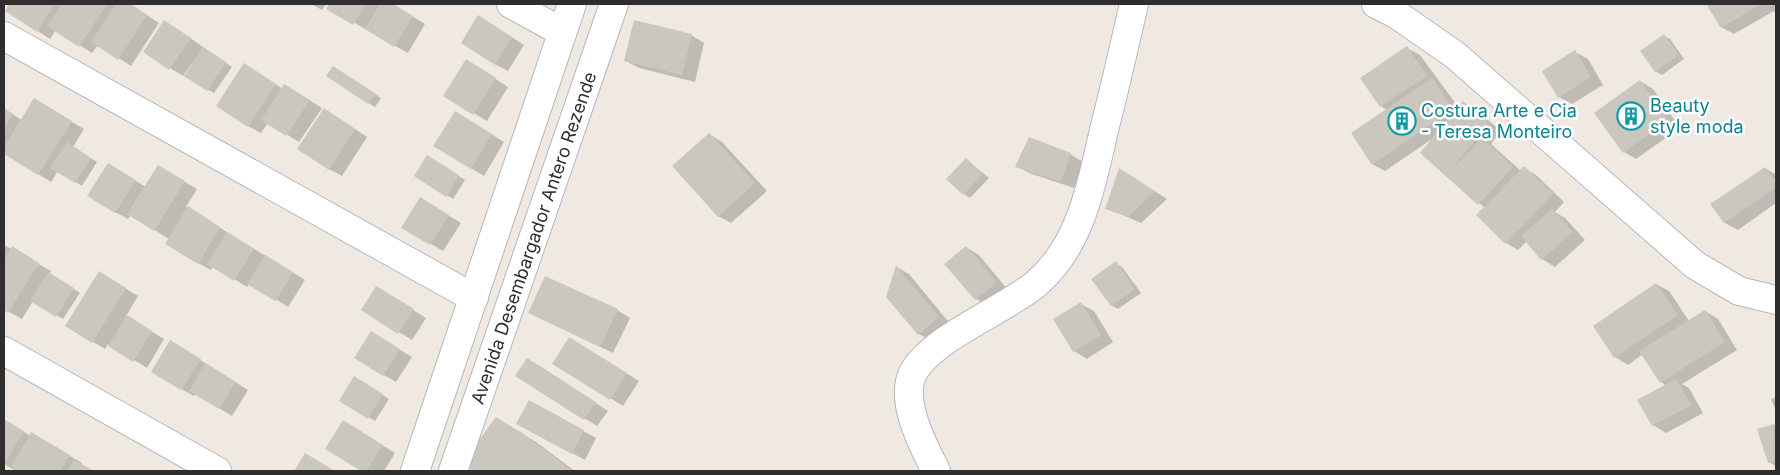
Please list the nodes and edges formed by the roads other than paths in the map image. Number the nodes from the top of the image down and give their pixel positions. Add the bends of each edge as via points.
1 (511, 4) edge
2 (572, 4) edge
3 (614, 4) edge
4 (1134, 4) edge
5 (1376, 4) edge
6 (562, 32) junction
7 (4, 36) edge
8 (474, 298) junction
9 (1776, 300) edge
10 (4, 351) edge
11 (934, 468) edge
12 (217, 471) edge
13 (415, 471) edge
14 (453, 471) edge

1 - 6 street
2 - 6 street, Avenida Desembargador Antero Rezende
3 - 14 street, Avenida Desembargador Antero Rezende
4 - 11 street via 1086,204 1073,237 1055,265 1037,283 929,354 914,371 909,404 916,429
5 - 9 street via 1455,55 1695,265 1740,291
6 - 8 street, Avenida Desembargador Antero Rezende
7 - 8 street
8 - 13 street, Avenida Desembargador Antero Rezende
10 - 12 street

